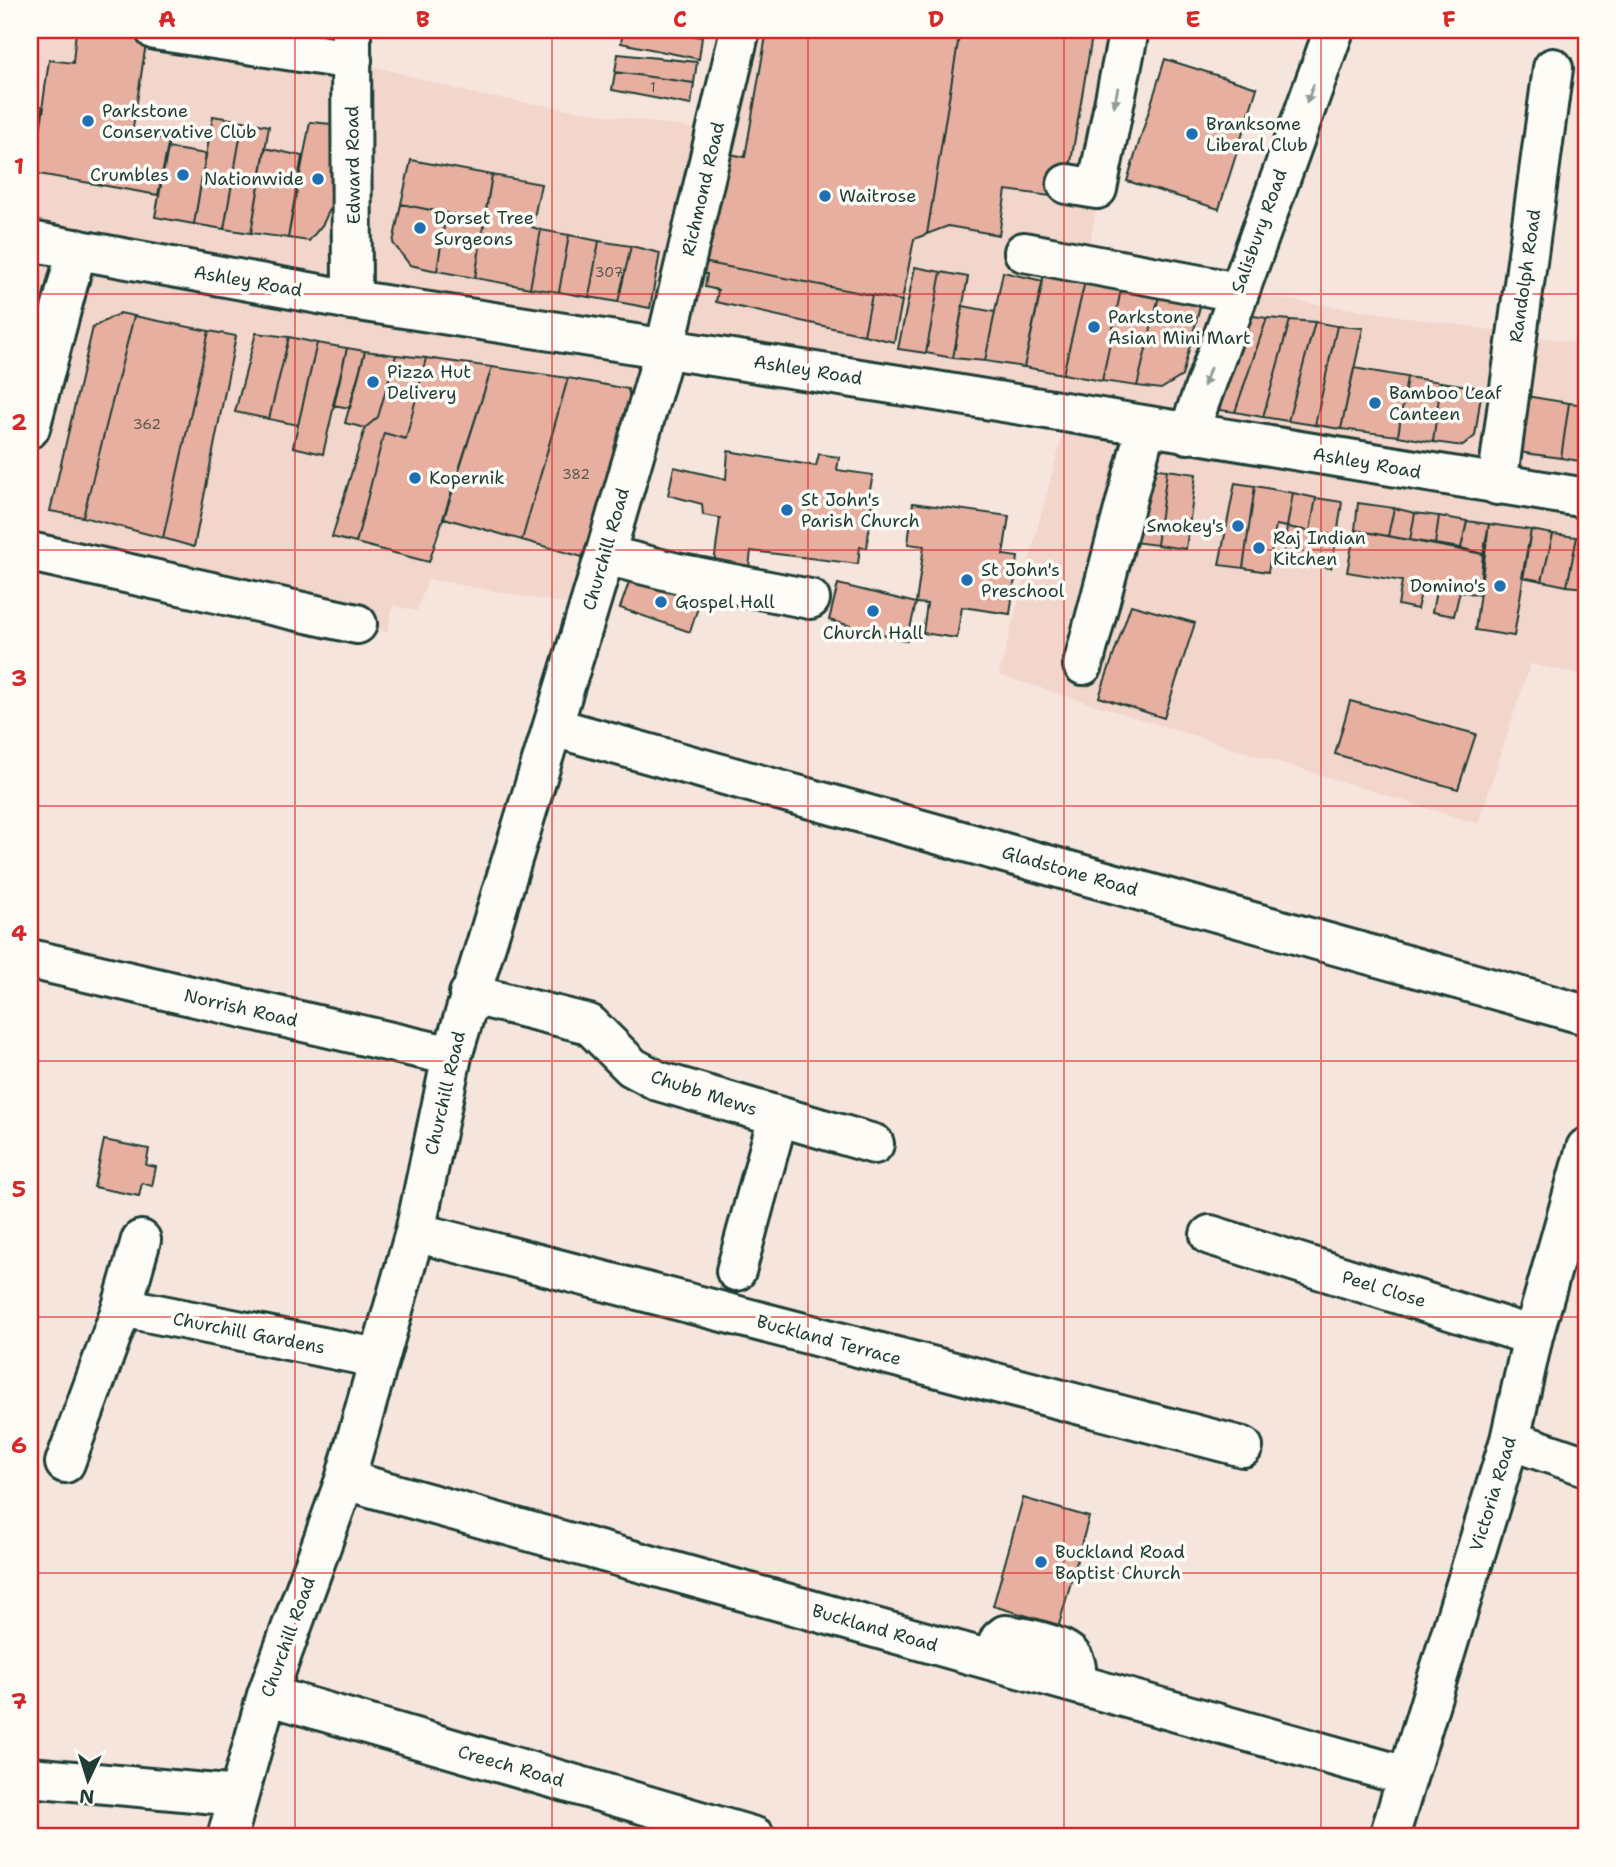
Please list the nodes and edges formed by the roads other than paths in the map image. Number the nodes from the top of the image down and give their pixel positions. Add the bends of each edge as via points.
1 (155, 30) edge
2 (740, 30) edge
3 (1129, 30) edge
4 (1334, 30) edge
5 (352, 45) edge
6 (1553, 68) dead end
7 (1067, 184) dead end
8 (30, 241) edge
9 (77, 249) junction
10 (1024, 252) dead end
11 (1237, 292) junction
12 (352, 300) junction
13 (664, 348) junction
14 (1146, 426) junction
15 (30, 428) edge
16 (1188, 433) junction
17 (1497, 485) junction
18 (1586, 498) edge
19 (30, 552) edge
20 (605, 555) junction
21 (810, 599) dead end
22 (357, 624) dead end
23 (1083, 665) dead end
24 (553, 727) junction
25 (30, 959) edge
26 (469, 994) junction
27 (1586, 1015) edge
28 (452, 1056) junction
29 (778, 1117) junction
30 (874, 1144) dead end
31 (1586, 1148) edge
32 (415, 1232) junction
33 (141, 1240) dead end
34 (1224, 1249) dead end
35 (736, 1271) dead end
36 (122, 1307) junction
37 (1534, 1336) junction
38 (377, 1358) junction
39 (1510, 1440) junction
40 (1243, 1447) dead end
41 (65, 1463) dead end
42 (1586, 1466) edge
43 (345, 1480) junction
44 (267, 1695) junction
45 (1406, 1776) junction
46 (30, 1777) edge
47 (238, 1796) junction
48 (227, 1837) edge
49 (755, 1837) edge
50 (1389, 1837) edge

1 - 5 street
2 - 13 street, Richmond Road
3 -> 7 street via 1097,189
4 -> 11 street, Salisbury Road
5 - 12 street, Edward Road
6 - 17 street, Randolph Road
8 - 9 street, Ashley Road
9 - 12 street, Ashley Road
9 - 15 street
10 - 11 street
11 -> 16 street, Salisbury Road
12 - 13 street, Ashley Road
13 - 14 street, Ashley Road
13 - 20 street, Churchill Road
14 - 16 street, Ashley Road
14 - 23 street
16 - 17 street, Ashley Road
17 - 18 street, Ashley Road
19 - 22 street
20 - 21 street
20 - 24 street, Churchill Road
24 - 26 street, Churchill Road
24 - 27 street, Gladstone Road
25 - 28 street, Norrish Road
26 - 28 street, Churchill Road
26 - 29 street, Chubb Mews via 589,1024 632,1067 658,1081
28 - 32 street, Churchill Road
29 - 30 street, Chubb Mews
29 - 35 street
31 - 37 street, Victoria Road
32 - 38 street, Churchill Road
32 - 40 street, Buckland Terrace
33 - 36 street
34 - 37 street, Peel Close
36 - 38 street, Churchill Gardens
36 - 41 street
37 - 39 street, Victoria Road
38 - 43 street, Churchill Road
39 - 42 street
39 - 45 street, Victoria Road
43 - 44 street, Churchill Road
43 - 45 street, Buckland Road
44 - 47 street, Churchill Road
44 - 49 street, Creech Road
45 - 50 street, Victoria Road
46 - 47 street
47 - 48 street, Churchill Road

